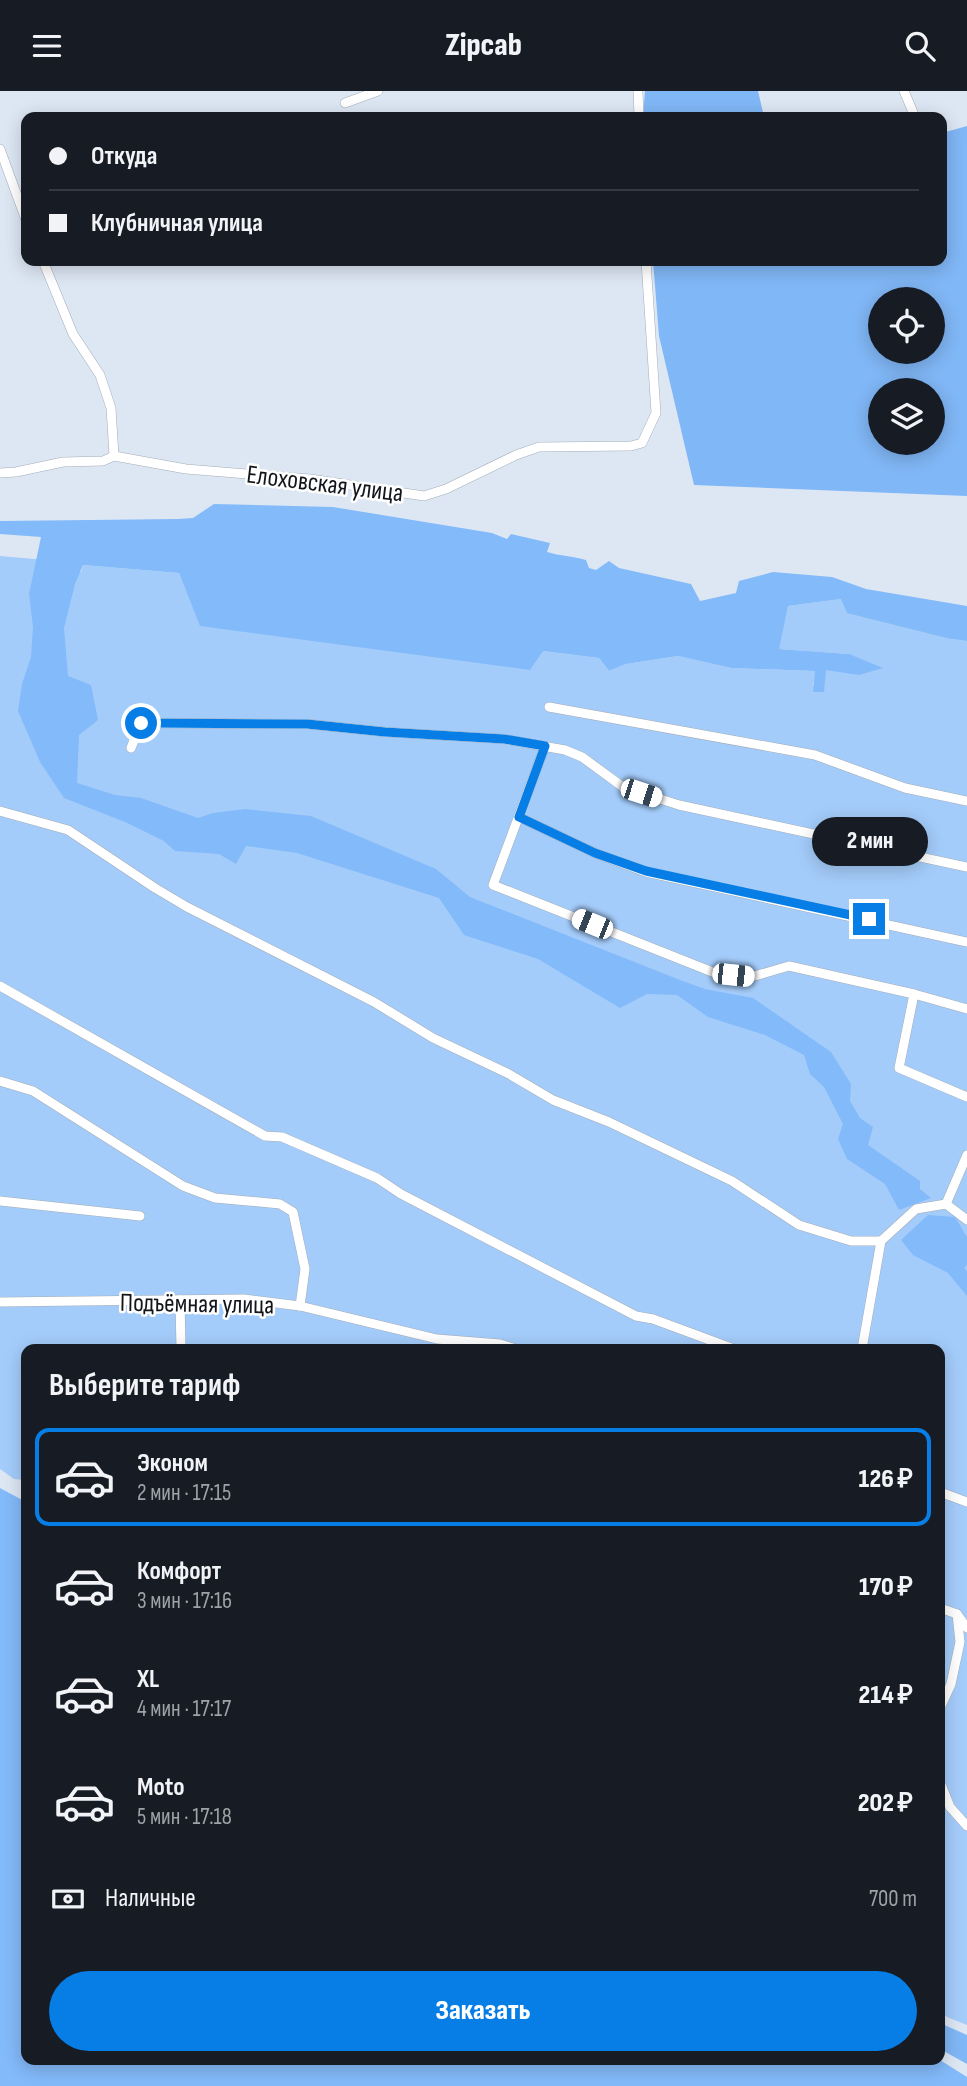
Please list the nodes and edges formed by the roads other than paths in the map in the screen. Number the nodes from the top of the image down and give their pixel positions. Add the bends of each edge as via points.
1 (378, 91) edge
2 (638, 91) edge
3 (904, 91) edge
4 (345, 103) dead end
5 (639, 112) edge
6 (913, 112) edge
7 (0, 149) edge
8 (21, 206) edge
9 (45, 266) edge
10 (646, 266) edge
11 (114, 456) junction
12 (0, 473) edge
13 (549, 707) dead end
14 (545, 746) junction
15 (131, 748) dead end
16 (967, 801) edge
17 (0, 811) edge
18 (519, 817) junction
19 (967, 867) edge
20 (967, 942) edge
21 (0, 986) edge
22 (914, 994) junction
23 (967, 1009) edge
24 (0, 1081) edge
25 (967, 1097) edge
26 (967, 1155) edge
27 (0, 1201) edge
28 (946, 1204) junction
29 (140, 1216) dead end
30 (967, 1220) edge
31 (881, 1241) junction
32 (180, 1300) junction
33 (0, 1302) edge
34 (299, 1306) junction
35 (181, 1344) edge
36 (500, 1344) edge
37 (720, 1344) edge
38 (863, 1344) edge
39 (945, 1494) edge
40 (967, 1502) edge
41 (945, 1610) edge
42 (957, 1614) junction
43 (967, 1628) edge
44 (945, 1697) edge
45 (945, 1794) edge
46 (967, 1826) edge

1 - 4 street
2 - 5 street
3 - 6 street
7 - 8 street
9 - 11 street via 73,334 100,375 111,408
10 - 11 street, Елоховская улица via 656,413 642,443 539,447 424,496 310,479 186,469
11 - 12 street, Елоховская улица
13 - 16 street via 815,755 905,787
14 - 15 street via 307,724 141,723
14 - 18 street
14 - 19 street via 582,757 623,787 679,805
17 - 31 street via 68,830 187,907 553,1100 732,1181 799,1225 851,1241
18 - 20 street via 646,871
18 - 22 street via 493,885 715,973 751,977 789,966
21 - 37 street via 265,1136 282,1137 377,1178 636,1316
22 - 23 street
22 - 25 street via 899,1068
24 - 34 street via 33,1091 183,1186 215,1198 280,1204 293,1212 304,1269
26 - 28 street
27 - 29 street
28 - 30 street
28 - 31 street via 916,1209
31 - 38 street
32 - 33 street, Подъёмная улица
32 - 34 street, Подъёмная улица via 244,1299
32 - 35 street
34 - 36 street, Подъёмная улица via 437,1339
39 - 40 street
41 - 42 street
42 - 43 street
42 - 44 street via 960,1642
45 - 46 street

